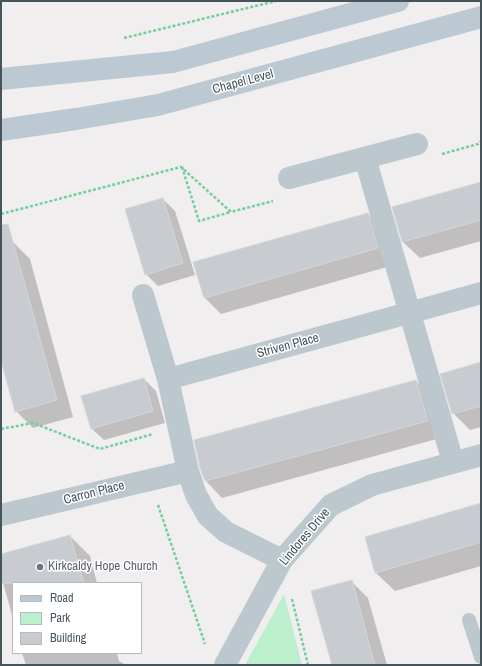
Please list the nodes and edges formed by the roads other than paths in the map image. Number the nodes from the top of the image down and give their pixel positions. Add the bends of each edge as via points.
1 (398, 1) edge
2 (481, 17) edge
3 (1, 79) edge
4 (1, 130) edge
5 (417, 144) dead end
6 (365, 158) junction
7 (289, 178) dead end
8 (481, 292) edge
9 (143, 295) dead end
10 (409, 312) junction
11 (168, 379) junction
12 (481, 455) edge
13 (454, 462) junction
14 (188, 471) junction
15 (1, 515) edge
16 (282, 560) junction
17 (469, 620) dead end
18 (481, 656) edge
19 (225, 665) edge

1 - 3 main road via 173,62
2 - 4 main road, Chapel Level via 158,105
5 - 6 street
6 - 7 street
6 - 10 street
8 - 10 street, Striven Place
9 - 11 street
10 - 11 street, Striven Place
10 - 13 street
11 - 14 street
12 - 13 street, Lindores Drive
13 - 16 street, Lindores Drive via 372,485 330,505
14 - 15 street, Carron Place
14 - 16 street via 196,495 208,516 226,532
16 - 19 street, Lindores Drive
17 - 18 lane

